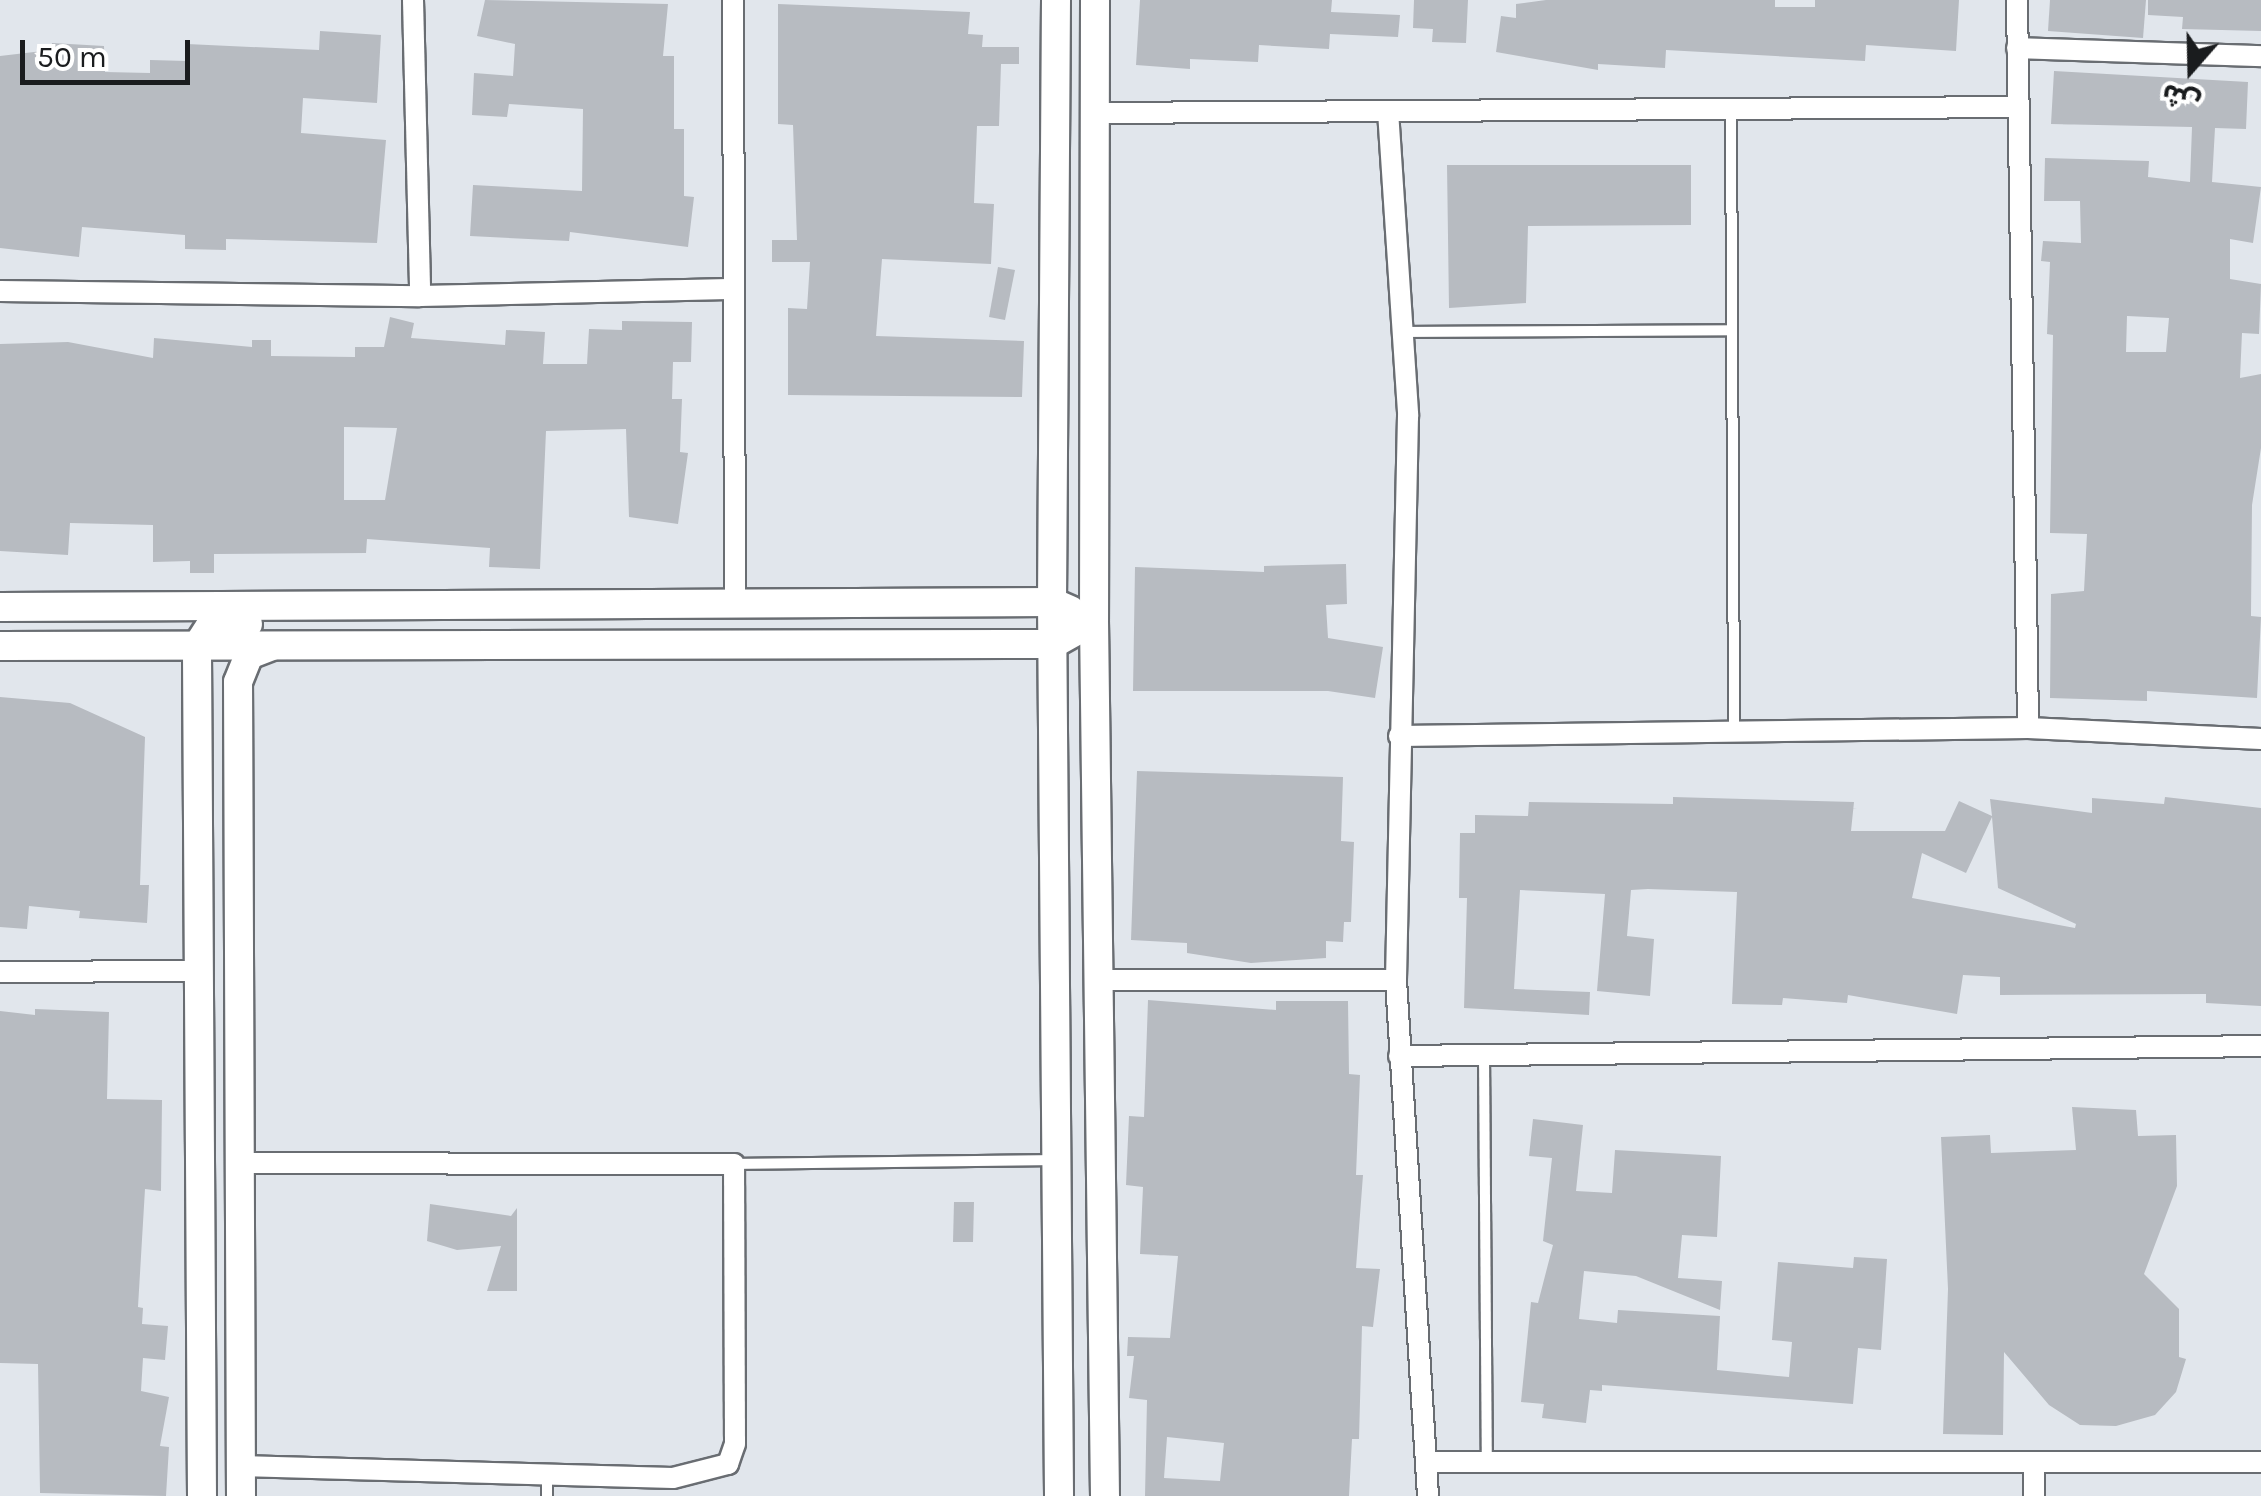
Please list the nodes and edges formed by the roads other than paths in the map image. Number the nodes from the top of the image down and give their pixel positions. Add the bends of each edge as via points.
1 (412, 0) edge
2 (732, 0) edge
3 (1056, 0) edge
4 (1095, 0) edge
5 (2017, 0) edge
6 (2018, 48) junction
7 (2261, 56) edge
8 (2018, 107) junction
9 (1731, 109) junction
10 (1388, 111) junction
11 (1096, 112) junction
12 (729, 290) junction
13 (0, 291) edge
14 (420, 296) junction
15 (1732, 330) junction
16 (1402, 332) junction
17 (734, 602) junction
18 (1052, 602) junction
19 (0, 606) edge
20 (386, 606) junction
21 (1094, 621) junction
22 (1053, 644) junction
23 (0, 646) edge
24 (198, 646) junction
25 (272, 646) junction
26 (2028, 728) junction
27 (1734, 732) junction
28 (1399, 736) junction
29 (2261, 739) edge
30 (0, 972) edge
31 (199, 972) junction
32 (1100, 980) junction
33 (1396, 980) junction
34 (2261, 1046) edge
35 (1484, 1055) junction
36 (1399, 1056) junction
37 (1060, 1160) junction
38 (240, 1163) junction
39 (734, 1164) junction
40 (1428, 1462) junction
41 (1487, 1462) junction
42 (2034, 1462) junction
43 (2261, 1462) edge
44 (240, 1466) junction
45 (547, 1473) junction
46 (202, 1496) edge
47 (241, 1496) edge
48 (547, 1496) edge
49 (1059, 1496) edge
50 (1105, 1496) edge
51 (1428, 1496) edge
52 (2034, 1496) edge

1 - 14 street
2 - 12 street
3 - 18 street
4 - 11 street
5 - 6 street
6 - 7 street
6 - 8 street
8 - 9 street
8 - 26 street
9 - 10 street
9 - 15 lane
10 - 11 street
10 - 16 street
11 - 21 street
12 - 14 street
12 - 17 street
13 - 14 street
15 - 16 lane
15 - 27 lane
16 - 28 street via 1408,416
17 - 18 street
17 - 20 street
18 - 21 street
18 - 22 street
19 - 20 street
20 - 24 street via 296,624 218,624 203,630
21 - 22 street
21 - 32 street
22 - 25 street
22 - 37 street
23 - 24 street
24 - 25 street
24 - 31 street
25 - 38 street via 249,655 238,682
26 - 27 street
26 - 29 street
27 - 28 street
28 - 33 street
30 - 31 street
31 - 46 street
32 - 33 street
32 - 50 street
33 - 36 street
34 - 35 street
35 - 36 street
35 - 41 lane
36 - 40 street
37 - 39 lane
37 - 49 street
38 - 39 street
38 - 44 street
39 - 45 street via 735,1444 728,1464 673,1478
40 - 41 street
40 - 51 street
41 - 42 street
42 - 43 street
42 - 52 street
44 - 45 street
44 - 47 street
45 - 48 lane

